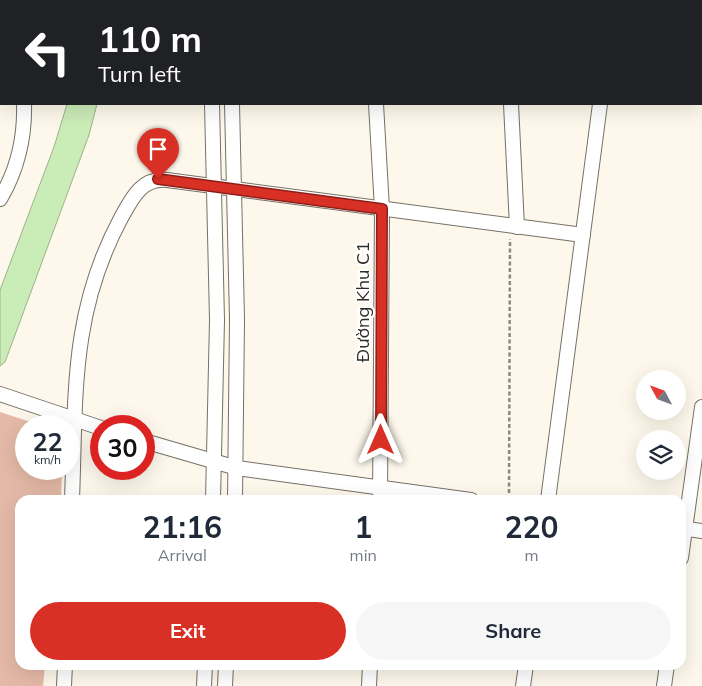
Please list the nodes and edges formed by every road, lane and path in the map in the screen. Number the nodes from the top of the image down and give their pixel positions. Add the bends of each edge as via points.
1 (24, 105) edge
2 (212, 105) edge
3 (232, 105) edge
4 (376, 105) edge
5 (512, 105) edge
6 (600, 105) edge
7 (215, 187) junction
8 (235, 190) junction
9 (0, 199) edge
10 (382, 209) junction
11 (513, 233) junction
12 (583, 235) junction
13 (0, 394) edge
14 (702, 407) edge
15 (61, 415) edge
16 (75, 415) edge
17 (155, 444) edge
18 (215, 463) junction
19 (237, 468) junction
20 (73, 480) edge
21 (509, 493) dead end
22 (380, 494) edge
23 (72, 495) edge
24 (214, 495) edge
25 (235, 495) edge
26 (395, 495) edge
27 (549, 495) edge
28 (686, 509) edge
29 (686, 528) edge
30 (702, 531) edge
31 (65, 670) edge
32 (205, 670) edge
33 (226, 670) edge
34 (370, 670) edge
35 (525, 670) edge
36 (666, 670) edge
37 (64, 686) edge
38 (204, 686) edge
39 (225, 686) edge
40 (369, 686) edge
41 (523, 686) edge
42 (664, 686) edge

1 - 9 street via 19,152
2 - 7 street
3 - 8 street
4 - 10 street, Đường Khu C1
5 - 11 street
6 - 12 street
7 - 8 street
7 - 16 street via 153,180 144,185 128,204 105,252 88,303 76,366
7 - 18 street
8 - 10 street
8 - 19 street
10 - 11 street
10 - 22 street, Đường Khu C1
11 - 12 street
11 - 21 path
12 - 27 street
13 - 15 street
14 - 28 street
17 - 18 street
18 - 19 street
18 - 24 street
19 - 22 street
19 - 25 street
20 - 23 street
22 - 26 street
29 - 30 street
31 - 37 street
32 - 38 street
33 - 39 street
34 - 40 street
35 - 41 street
36 - 42 street

